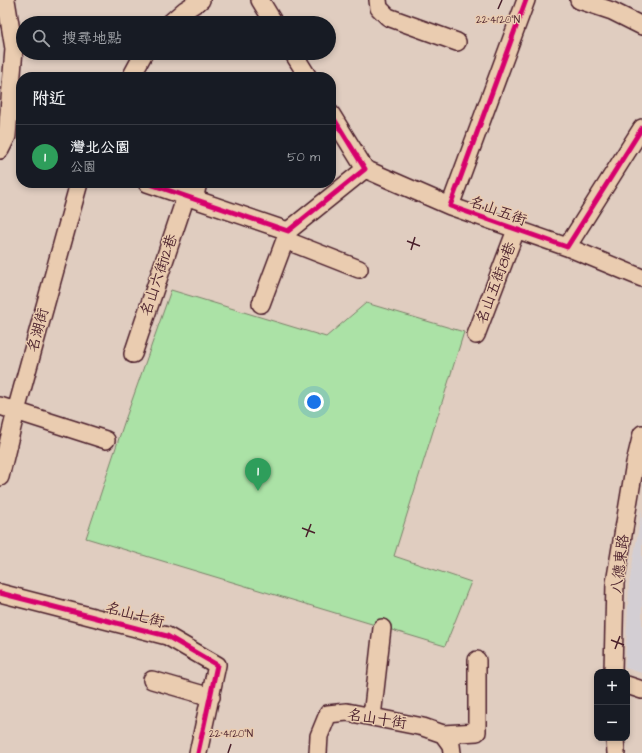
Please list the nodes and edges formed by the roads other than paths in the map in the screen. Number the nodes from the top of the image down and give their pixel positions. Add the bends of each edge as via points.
1 (6, 0) edge
2 (201, 0) edge
3 (260, 0) edge
4 (378, 0) edge
5 (526, 0) edge
6 (579, 0) edge
7 (181, 5) edge
8 (174, 16) edge
9 (270, 16) edge
10 (642, 26) edge
11 (457, 42) dead end
12 (140, 60) edge
13 (297, 60) edge
14 (134, 72) edge
15 (305, 72) edge
16 (336, 122) edge
17 (642, 128) edge
18 (0, 150) edge
19 (365, 169) junction
20 (77, 188) edge
21 (170, 188) edge
22 (192, 193) edge
23 (450, 206) junction
24 (516, 230) junction
25 (286, 235) junction
26 (567, 248) junction
27 (359, 269) dead end
28 (642, 278) edge
29 (261, 304) dead end
30 (476, 335) dead end
31 (133, 354) dead end
32 (8, 409) edge
33 (642, 434) edge
34 (106, 440) dead end
35 (0, 477) edge
36 (0, 593) edge
37 (382, 628) dead end
38 (477, 660) dead end
39 (614, 669) edge
40 (152, 680) dead end
41 (630, 686) edge
42 (642, 690) edge
43 (211, 697) junction
44 (372, 717) junction
45 (443, 734) junction
46 (615, 741) edge
47 (198, 753) edge
48 (318, 753) edge
49 (452, 753) edge
50 (616, 753) edge

1 - 18 street via 14,49 7,136
2 - 7 street
3 - 9 street
4 - 11 street via 380,8 388,17
5 - 23 street, 名山五街
6 - 10 street via 612,11
7 - 8 street
12 - 14 street
13 - 15 street
16 - 19 street
17 - 26 street
19 - 23 street
19 - 25 street
20 - 32 street, 名湖街
21 - 22 street
22 - 25 street
22 - 31 street, 名山六街12巷
23 - 24 street, 名山五街
24 - 26 street, 名山五街
24 - 30 street, 名山五街81巷
25 - 27 street
25 - 29 street
26 - 28 street, 名山五街
32 - 34 street
32 - 35 street, 名湖街
33 - 39 street, 八德東路 via 616,583
36 - 43 street, 名山七街 via 167,636 217,665
37 - 44 street
38 - 45 street via 477,732
40 - 43 street
41 - 42 street
43 - 47 street, 名山七街
44 - 45 street, 名山十街 via 423,727
44 - 48 street, 名山十街 via 347,712 328,714 319,736
45 - 49 street via 451,745
46 - 50 street

